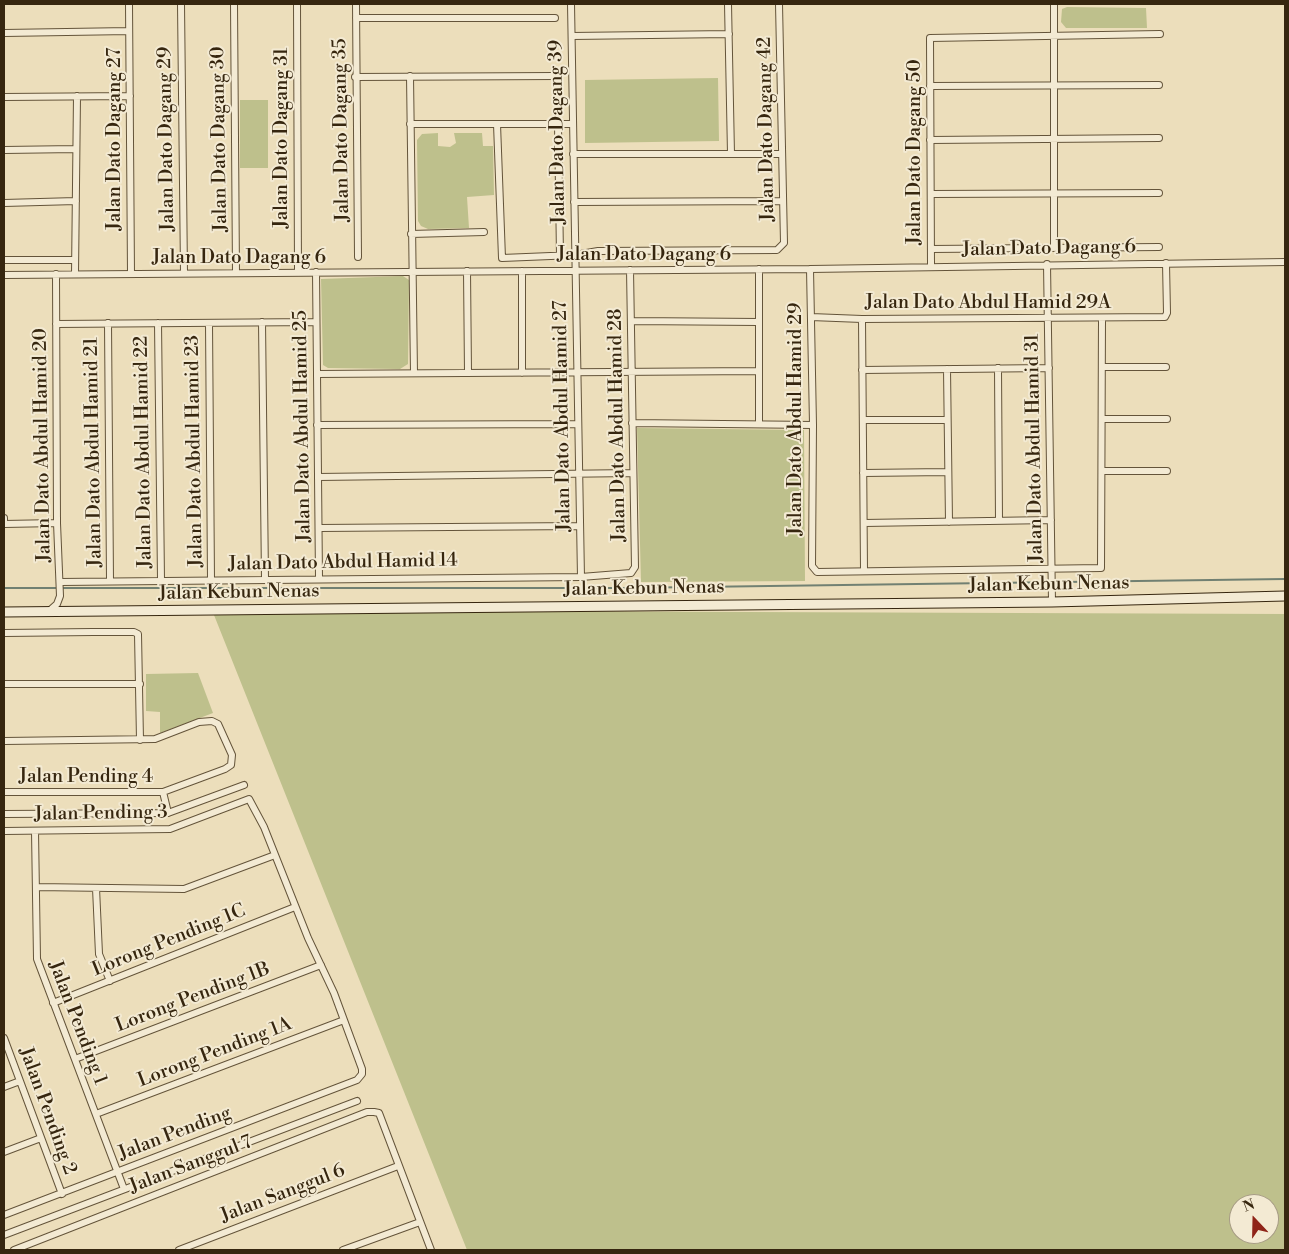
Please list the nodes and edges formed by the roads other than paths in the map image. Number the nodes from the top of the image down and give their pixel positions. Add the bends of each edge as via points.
1 (129, 4) edge
2 (181, 4) edge
3 (234, 4) edge
4 (297, 4) edge
5 (356, 4) edge
6 (728, 4) edge
7 (779, 4) edge
8 (1054, 4) edge
9 (571, 6) edge
10 (356, 18) junction
11 (555, 18) dead end
12 (129, 31) junction
13 (4, 33) edge
14 (729, 34) junction
15 (1054, 34) junction
16 (1160, 34) dead end
17 (572, 36) junction
18 (356, 76) junction
19 (410, 76) junction
20 (556, 76) dead end
21 (1053, 85) junction
22 (1159, 85) dead end
23 (930, 86) junction
24 (77, 96) junction
25 (130, 96) junction
26 (4, 97) edge
27 (410, 124) junction
28 (497, 124) junction
29 (558, 124) junction
30 (572, 124) junction
31 (1159, 138) dead end
32 (1054, 139) junction
33 (930, 140) junction
34 (76, 149) junction
35 (4, 150) edge
36 (573, 154) junction
37 (731, 154) junction
38 (781, 154) junction
39 (1054, 193) junction
40 (1159, 193) dead end
41 (930, 194) junction
42 (76, 201) junction
43 (782, 201) junction
44 (574, 202) junction
45 (4, 203) edge
46 (484, 232) dead end
47 (411, 234) junction
48 (1159, 247) dead end
49 (1054, 248) junction
50 (931, 249) junction
51 (574, 255) junction
52 (358, 256) dead end
53 (560, 256) junction
54 (4, 260) edge
55 (75, 260) junction
56 (1285, 262) edge
57 (1166, 263) junction
58 (1047, 264) junction
59 (931, 266) junction
60 (759, 269) junction
61 (810, 269) junction
62 (575, 270) junction
63 (630, 270) junction
64 (467, 271) junction
65 (522, 271) junction
66 (298, 272) junction
67 (316, 272) junction
68 (412, 272) junction
69 (236, 273) junction
70 (56, 274) junction
71 (75, 274) junction
72 (131, 274) junction
73 (184, 274) junction
74 (4, 275) edge
75 (811, 317) junction
76 (1048, 318) junction
77 (1102, 318) junction
78 (862, 319) junction
79 (631, 321) junction
80 (262, 322) junction
81 (316, 322) junction
82 (759, 322) junction
83 (108, 323) junction
84 (158, 323) junction
85 (209, 323) junction
86 (56, 324) junction
87 (1102, 367) junction
88 (1166, 367) dead end
89 (998, 368) junction
90 (1048, 368) junction
91 (947, 369) junction
92 (862, 370) junction
93 (759, 371) junction
94 (522, 372) junction
95 (632, 372) junction
96 (414, 373) junction
97 (468, 373) junction
98 (578, 373) junction
99 (317, 374) junction
100 (1102, 419) junction
101 (1167, 419) dead end
102 (862, 420) junction
103 (947, 420) junction
104 (632, 423) junction
105 (578, 424) junction
106 (760, 424) junction
107 (318, 425) junction
108 (813, 425) junction
109 (1102, 471) junction
110 (1166, 471) dead end
111 (947, 472) junction
112 (633, 473) junction
113 (863, 473) junction
114 (579, 474) junction
115 (318, 477) junction
116 (4, 518) edge
117 (1051, 520) junction
118 (999, 521) junction
119 (864, 522) junction
120 (949, 522) junction
121 (57, 523) junction
122 (4, 524) edge
123 (580, 526) junction
124 (319, 528) junction
125 (1052, 570) junction
126 (864, 571) junction
127 (626, 575) joint
128 (581, 577) junction
129 (319, 578) junction
130 (265, 579) junction
131 (160, 580) junction
132 (211, 580) junction
133 (110, 581) junction
134 (60, 582) junction
135 (1285, 596) edge
136 (1052, 602) junction
137 (4, 612) edge
138 (48, 612) junction
139 (4, 633) edge
140 (4, 684) edge
141 (140, 684) junction
142 (140, 740) junction
143 (4, 741) edge
144 (244, 785) dead end
145 (4, 792) edge
146 (163, 792) junction
147 (168, 813) junction
148 (4, 814) edge
149 (4, 831) edge
150 (35, 831) junction
151 (275, 855) junction
152 (36, 887) junction
153 (96, 888) junction
154 (295, 907) junction
155 (321, 966) junction
156 (110, 981) junction
157 (53, 1003) junction
158 (344, 1020) junction
159 (4, 1038) edge
160 (75, 1059) junction
161 (20, 1081) junction
162 (4, 1087) edge
163 (358, 1101) dead end
164 (96, 1114) junction
165 (41, 1138) junction
166 (4, 1152) edge
167 (398, 1166) junction
168 (118, 1172) junction
169 (124, 1189) junction
170 (62, 1194) junction
171 (4, 1215) edge
172 (420, 1222) junction
173 (4, 1235) edge
174 (14, 1250) edge
175 (179, 1250) edge
176 (342, 1250) edge
177 (431, 1250) edge

1 - 12 street, Jalan Dato Dagang 27
2 - 73 street, Jalan Dato Dagang 29
3 - 69 street, Jalan Dato Dagang 30
4 - 66 street, Jalan Dato Dagang 31
5 - 10 street, Jalan Dato Dagang 35
6 - 14 street
7 - 38 street, Jalan Dato Dagang 42
8 - 15 street
9 - 17 street, Jalan Dato Dagang 39
10 - 11 street
10 - 18 street, Jalan Dato Dagang 35
12 - 13 street
12 - 25 street, Jalan Dato Dagang 27
14 - 17 street
14 - 37 street
15 - 16 street
15 - 21 street
15 - 23 street, Jalan Dato Dagang 50 via 930,38
17 - 30 street, Jalan Dato Dagang 39
18 - 19 street
18 - 52 street, Jalan Dato Dagang 35
19 - 20 street
19 - 27 street
21 - 22 street
21 - 23 street
21 - 32 street
23 - 33 street, Jalan Dato Dagang 50
24 - 25 street
24 - 26 street
24 - 34 street
25 - 72 street, Jalan Dato Dagang 27
27 - 28 street
27 - 47 street
28 - 29 street
28 - 53 street via 502,258
29 - 30 street
29 - 53 street
30 - 36 street, Jalan Dato Dagang 39
31 - 32 street
32 - 33 street
32 - 39 street
33 - 41 street, Jalan Dato Dagang 50
34 - 35 street
34 - 42 street
36 - 37 street
36 - 44 street, Jalan Dato Dagang 39
37 - 38 street
38 - 43 street, Jalan Dato Dagang 42
39 - 40 street
39 - 41 street
39 - 49 street
41 - 50 street, Jalan Dato Dagang 50
42 - 45 street
42 - 55 street
43 - 44 street
43 - 51 street, Jalan Dato Dagang 42 via 784,243 777,250 598,251
44 - 51 street, Jalan Dato Dagang 39
46 - 47 street
47 - 68 street
48 - 49 street
49 - 50 street
50 - 59 street, Jalan Dato Dagang 50
51 - 53 street
51 - 62 street, Jalan Dato Abdul Hamid 27
54 - 55 street
55 - 71 street
56 - 57 street, Jalan Dato Dagang 6
57 - 58 street, Jalan Dato Dagang 6
57 - 77 street, Jalan Dato Abdul Hamid 29A via 1165,317
58 - 59 street, Jalan Dato Dagang 6
58 - 76 street, Jalan Dato Abdul Hamid 31
59 - 61 street, Jalan Dato Dagang 6
60 - 61 street, Jalan Dato Dagang 6
60 - 63 street, Jalan Dato Dagang 6
60 - 82 street
61 - 75 street, Jalan Dato Abdul Hamid 29
62 - 63 street, Jalan Dato Dagang 6
62 - 65 street, Jalan Dato Dagang 6
62 - 98 street, Jalan Dato Abdul Hamid 27
63 - 79 street, Jalan Dato Abdul Hamid 28
64 - 65 street, Jalan Dato Dagang 6
64 - 68 street, Jalan Dato Dagang 6
64 - 97 street
65 - 94 street
66 - 67 street, Jalan Dato Dagang 6
66 - 69 street, Jalan Dato Dagang 6
67 - 68 street, Jalan Dato Dagang 6
67 - 81 street, Jalan Dato Abdul Hamid 25
68 - 96 street
69 - 73 street, Jalan Dato Dagang 6
70 - 71 street, Jalan Dato Dagang 6
70 - 74 street, Jalan Dato Dagang 6
70 - 86 street, Jalan Dato Abdul Hamid 20
71 - 72 street, Jalan Dato Dagang 6
72 - 73 street, Jalan Dato Dagang 6
75 - 78 street, Jalan Dato Abdul Hamid 29A
75 - 108 street, Jalan Dato Abdul Hamid 29
76 - 77 street, Jalan Dato Abdul Hamid 29A
76 - 78 street, Jalan Dato Abdul Hamid 29A
76 - 90 street, Jalan Dato Abdul Hamid 31
77 - 87 street
78 - 92 street
79 - 82 street
79 - 95 street, Jalan Dato Abdul Hamid 28
80 - 81 street
80 - 85 street
80 - 130 street
81 - 99 street, Jalan Dato Abdul Hamid 25
82 - 93 street
83 - 84 street
83 - 86 street
83 - 133 street, Jalan Dato Abdul Hamid 21
84 - 85 street
84 - 131 street, Jalan Dato Abdul Hamid 22
85 - 132 street, Jalan Dato Abdul Hamid 23
86 - 121 street, Jalan Dato Abdul Hamid 20
87 - 88 street
87 - 100 street
89 - 90 street
89 - 91 street
89 - 118 street
90 - 117 street, Jalan Dato Abdul Hamid 31
91 - 92 street
91 - 103 street
92 - 102 street
93 - 95 street
93 - 106 street
94 - 97 street
94 - 98 street
95 - 98 street
95 - 104 street, Jalan Dato Abdul Hamid 28
96 - 97 street
96 - 99 street
98 - 105 street, Jalan Dato Abdul Hamid 27
99 - 107 street, Jalan Dato Abdul Hamid 25
100 - 101 street
100 - 109 street
102 - 103 street
102 - 113 street
103 - 111 street
104 - 106 street
104 - 112 street, Jalan Dato Abdul Hamid 28
105 - 107 street
105 - 114 street, Jalan Dato Abdul Hamid 27
106 - 108 street
107 - 115 street, Jalan Dato Abdul Hamid 25
108 - 126 street, Jalan Dato Abdul Hamid 29 via 813,570
109 - 110 street
109 - 125 street via 1101,568
111 - 113 street
111 - 120 street
112 - 114 street
112 - 127 street, Jalan Dato Abdul Hamid 28 via 634,567
113 - 119 street
114 - 115 street
114 - 123 street, Jalan Dato Abdul Hamid 27
115 - 124 street, Jalan Dato Abdul Hamid 25
116 - 122 street
117 - 118 street
117 - 125 street, Jalan Dato Abdul Hamid 31
118 - 120 street
119 - 120 street
119 - 126 street
121 - 122 street
121 - 134 street, Jalan Dato Abdul Hamid 20
123 - 124 street
123 - 128 street, Jalan Dato Abdul Hamid 27
124 - 129 street, Jalan Dato Abdul Hamid 25
125 - 126 street
125 - 136 street, Jalan Dato Abdul Hamid 31
127 - 128 street, Jalan Dato Abdul Hamid 14
128 - 129 street, Jalan Dato Abdul Hamid 14
129 - 130 street, Jalan Dato Abdul Hamid 14
130 - 132 street, Jalan Dato Abdul Hamid 14
131 - 132 street, Jalan Dato Abdul Hamid 14
131 - 133 street, Jalan Dato Abdul Hamid 14
133 - 134 street, Jalan Dato Abdul Hamid 14
134 - 138 street, Jalan Dato Abdul Hamid 20 via 58,601
135 - 136 street, Jalan Kebun Nenas
136 - 138 street, Jalan Kebun Nenas
137 - 138 street, Jalan Kebun Nenas
139 - 141 street via 134,632 139,637
140 - 141 street
141 - 142 street
142 - 143 street
142 - 146 street, Jalan Pending 4 via 155,740 199,722 212,721 218,724 232,755 232,765 225,769
144 - 147 street
145 - 146 street, Jalan Pending 4
146 - 147 street
147 - 148 street
149 - 150 street, Jalan Pending 3
150 - 151 street, Jalan Pending 3 via 170,829 245,799 252,801
150 - 152 street, Jalan Pending 1
151 - 153 street via 184,888
151 - 154 street
152 - 153 street
152 - 157 street, Jalan Pending 1 via 37,959
153 - 156 street via 99,954
154 - 155 street
154 - 156 street, Lorong Pending 1C
155 - 158 street
155 - 160 street, Lorong Pending 1B
156 - 157 street, Lorong Pending 1C
157 - 160 street, Jalan Pending 1
158 - 164 street, Lorong Pending 1A
158 - 168 street, Jalan Pending via 362,1069 357,1080
159 - 161 street, Jalan Pending 2
160 - 164 street, Jalan Pending 1
161 - 162 street
161 - 165 street, Jalan Pending 2
163 - 169 street
164 - 168 street, Jalan Pending 1
165 - 166 street
165 - 170 street, Jalan Pending 2
167 - 172 street
167 - 174 street, Jalan Sanggul 7 via 379,1113 367,1112
167 - 175 street, Jalan Sanggul 6
168 - 169 street, Jalan Pending 1
168 - 170 street, Jalan Pending
169 - 173 street
170 - 171 street, Jalan Pending
172 - 176 street
172 - 177 street

